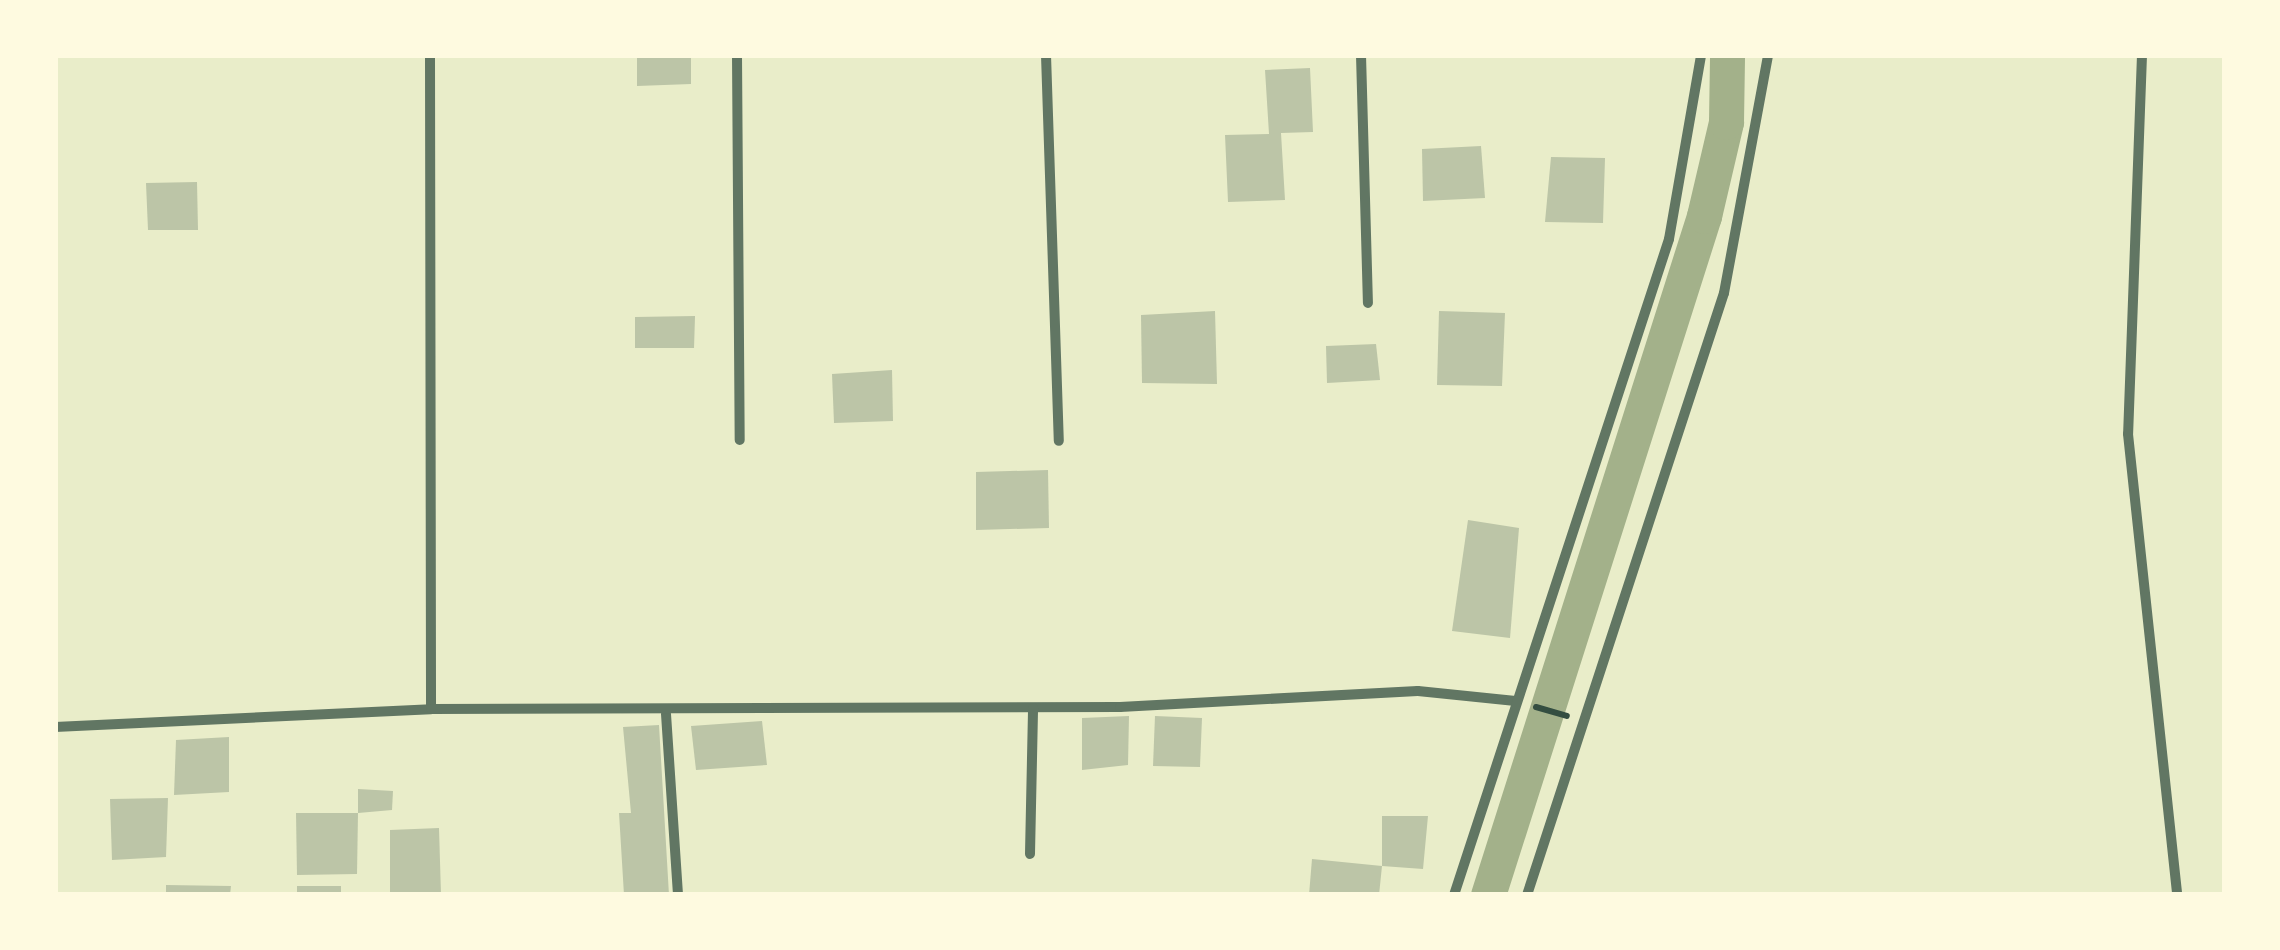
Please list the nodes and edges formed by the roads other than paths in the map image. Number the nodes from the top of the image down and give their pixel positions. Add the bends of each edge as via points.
1 (430, 55) edge
2 (737, 55) edge
3 (1046, 55) edge
4 (1362, 55) edge
5 (1701, 55) edge
6 (1768, 55) edge
7 (2142, 55) edge
8 (1368, 304) dead end
9 (740, 440) dead end
10 (1059, 441) dead end
11 (1516, 701) junction
12 (1033, 708) junction
13 (430, 709) junction
14 (666, 714) junction
15 (55, 727) edge
16 (1030, 854) dead end
17 (678, 895) edge
18 (1454, 895) edge
19 (1527, 895) edge
20 (2176, 895) edge

1 - 13 street
2 - 9 street
3 - 10 street
4 - 8 street
5 - 11 street via 1669,238
6 - 19 street via 1724,293
7 - 20 street via 2128,434
11 - 12 street via 1418,691
11 - 18 street
12 - 14 street
12 - 16 street
13 - 14 street
13 - 15 street
14 - 17 street

